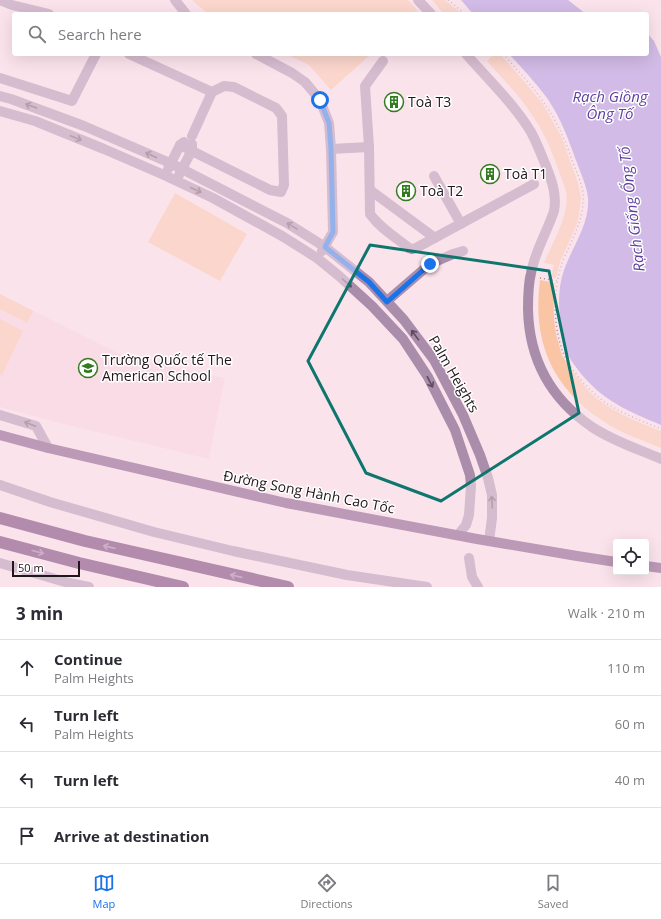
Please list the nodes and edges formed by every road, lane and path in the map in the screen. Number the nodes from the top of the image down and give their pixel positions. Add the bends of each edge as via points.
1 (0, 0) edge
2 (175, 0) edge
3 (418, 0) edge
4 (448, 0) edge
5 (41, 12) edge
6 (184, 12) edge
7 (429, 12) edge
8 (463, 12) edge
9 (95, 56) edge
10 (133, 56) edge
11 (260, 56) edge
12 (468, 56) edge
13 (505, 56) edge
14 (382, 61) dead end
15 (0, 78) edge
16 (212, 92) junction
17 (0, 96) edge
18 (0, 111) edge
19 (192, 136) junction
20 (180, 145) junction
21 (369, 147) junction
22 (331, 149) junction
23 (192, 150) junction
24 (170, 163) junction
25 (182, 169) junction
26 (164, 175) junction
27 (434, 176) dead end
28 (176, 180) junction
29 (534, 184) dead end
30 (370, 190) junction
31 (461, 224) junction
32 (435, 238) junction
33 (325, 247) junction
34 (463, 251) dead end
35 (317, 258) junction
36 (540, 278) dead end
37 (558, 281) junction
38 (387, 302) junction
39 (0, 415) edge
40 (661, 429) edge
41 (0, 435) edge
42 (48, 448) junction
43 (661, 458) edge
44 (0, 485) edge
45 (0, 518) edge
46 (458, 535) junction
47 (489, 541) junction
48 (0, 542) edge
49 (469, 558) dead end
50 (613, 562) edge
51 (0, 563) edge
52 (649, 566) edge
53 (661, 568) edge
54 (89, 587) edge
55 (183, 587) edge
56 (288, 587) edge
57 (427, 587) edge
58 (478, 587) edge

1 - 5 street
2 - 6 street
3 - 7 street
4 - 8 path
9 - 15 street via 72,101
10 - 16 street
11 - 22 street via 292,73 316,93 329,123
12 - 43 street via 525,123 539,148 554,190 554,211 535,256 529,281 528,319 531,339 541,369 569,407 593,427 612,438
13 - 37 path via 545,103 564,137 582,186 581,220 562,262
14 - 21 street via 365,86
16 - 19 street
16 - 23 street via 224,86 234,87 276,108 282,116 284,185 281,192 270,190
24 -> 17 street, Palm Heights via 84,126
18 -> 26 street, Palm Heights via 35,121
19 - 20 street
19 - 23 street
20 - 23 street
20 - 24 street
21 - 22 street
21 - 30 street
22 - 33 street via 333,232
23 - 25 street
24 - 25 street, Palm Heights
24 - 26 street
25 - 28 street
33 -> 25 street, Palm Heights via 287,223
26 - 28 street, Palm Heights
27 - 31 street
28 -> 35 street, Palm Heights via 282,236
29 - 31 street
30 - 32 street
30 - 32 street via 370,214 390,234 412,249
31 - 32 street
33 - 35 street
33 - 38 street, Palm Heights via 369,282
34 - 38 street via 430,264
35 -> 46 street, Palm Heights via 372,306 398,333 432,383 455,430 470,475 470,515
36 - 37 path
37 - 40 path via 555,308 558,335 562,350 574,369 588,388 606,403
47 -> 38 street, Palm Heights via 492,495 477,448 434,360
42 -> 39 street via 36,426
41 - 42 main road, Đường Song Hành Cao Tốc
42 - 46 main road, Đường Song Hành Cao Tốc via 286,503
44 - 57 street via 154,532 347,574
56 -> 45 highway via 85,541
46 - 47 main road, Đường Song Hành Cao Tốc
47 - 50 main road, Đường Song Hành Cao Tốc
48 -> 55 highway
49 - 58 street via 472,577
51 - 54 street
52 - 53 main road

